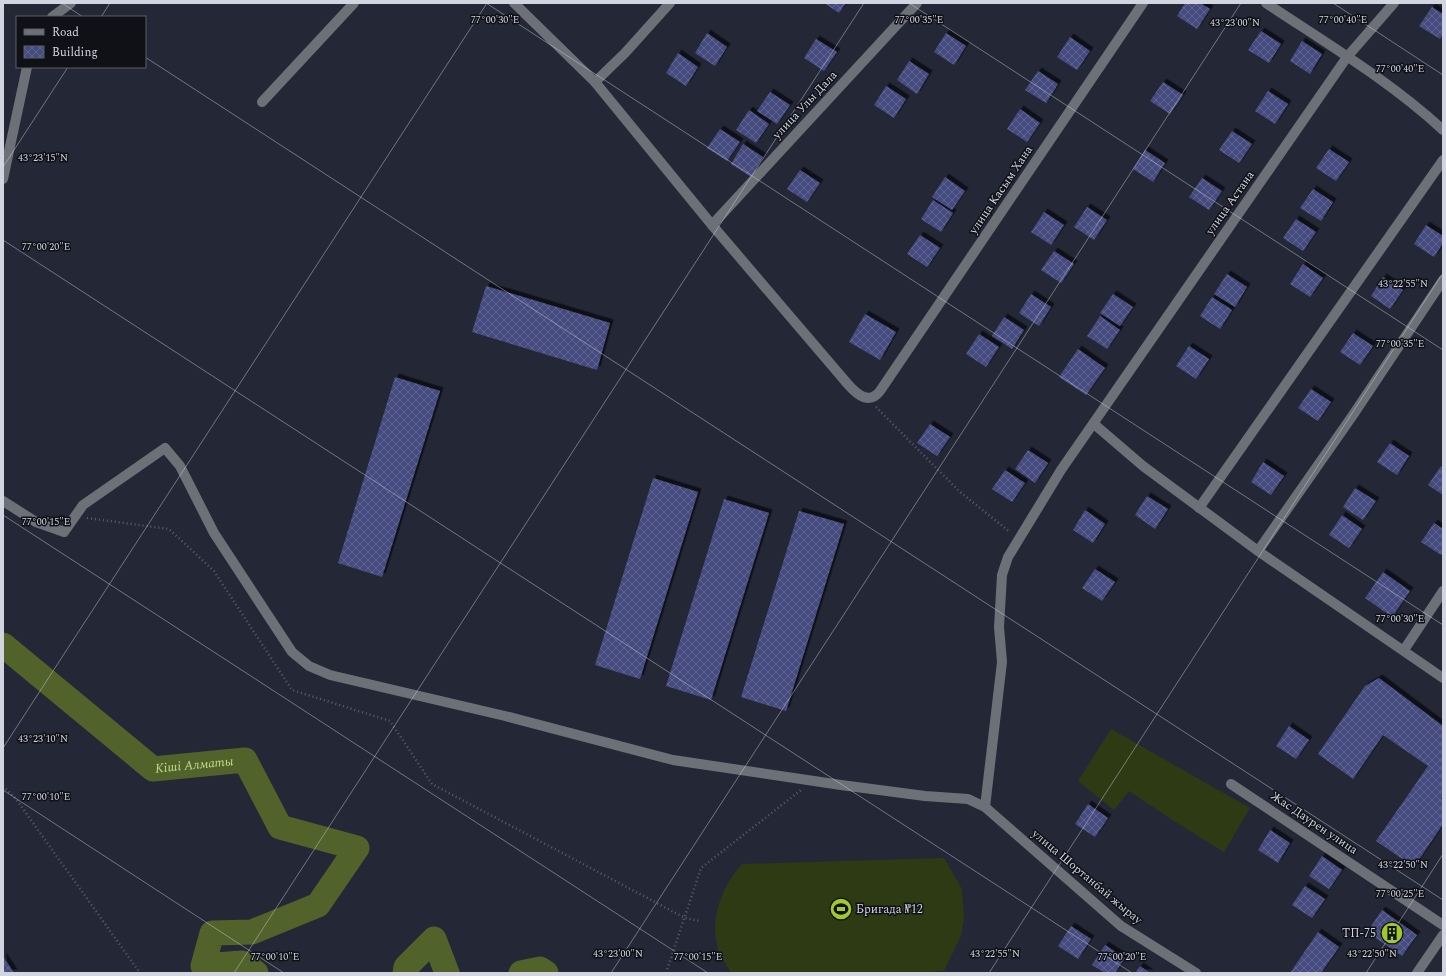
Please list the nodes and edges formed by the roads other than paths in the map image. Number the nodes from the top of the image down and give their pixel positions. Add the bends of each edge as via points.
1 (71, 3) edge
2 (354, 3) edge
3 (514, 3) edge
4 (670, 3) edge
5 (918, 3) edge
6 (1143, 3) edge
7 (1266, 3) edge
8 (1394, 3) edge
9 (53, 16) edge
10 (1347, 57) junction
11 (27, 68) edge
12 (595, 82) junction
13 (262, 102) dead end
14 (1443, 130) edge
15 (1443, 160) edge
16 (3, 179) edge
17 (712, 226) junction
18 (1443, 280) edge
19 (1094, 424) junction
20 (3, 501) edge
21 (1199, 508) junction
22 (1258, 551) junction
23 (1443, 591) edge
24 (1404, 650) junction
25 (1443, 678) edge
26 (1231, 784) dead end
27 (985, 807) junction
28 (1443, 925) edge
29 (1441, 941) edge
30 (1196, 973) edge
31 (1417, 973) edge

1 - 9 street
2 - 13 street
3 - 12 street
4 - 12 street
5 - 17 street, улица Улы Дала
6 - 17 street, улица Касым Хана via 876,397 868,399 855,393
7 - 10 street
8 - 10 street, улица Астана
10 - 14 street via 1420,109
10 - 19 street, улица Астана
11 - 16 street
12 - 17 street
15 - 21 street
18 - 22 street via 1354,415
19 - 21 street via 1143,466
19 - 27 street, улица Астана via 1060,470 1018,538 1002,575 999,627 1002,662
20 - 27 street, улица Шортанбай жырау via 36,522 64,532 83,505 164,448 180,466 214,534 292,652 309,666 330,675 505,716 674,760 925,796 968,799
21 - 22 street
22 - 24 street
23 - 24 street
24 - 25 street
26 - 28 street, Жас Даурен улица
27 - 30 street, улица Шортанбай жырау via 1121,926
29 - 31 street

